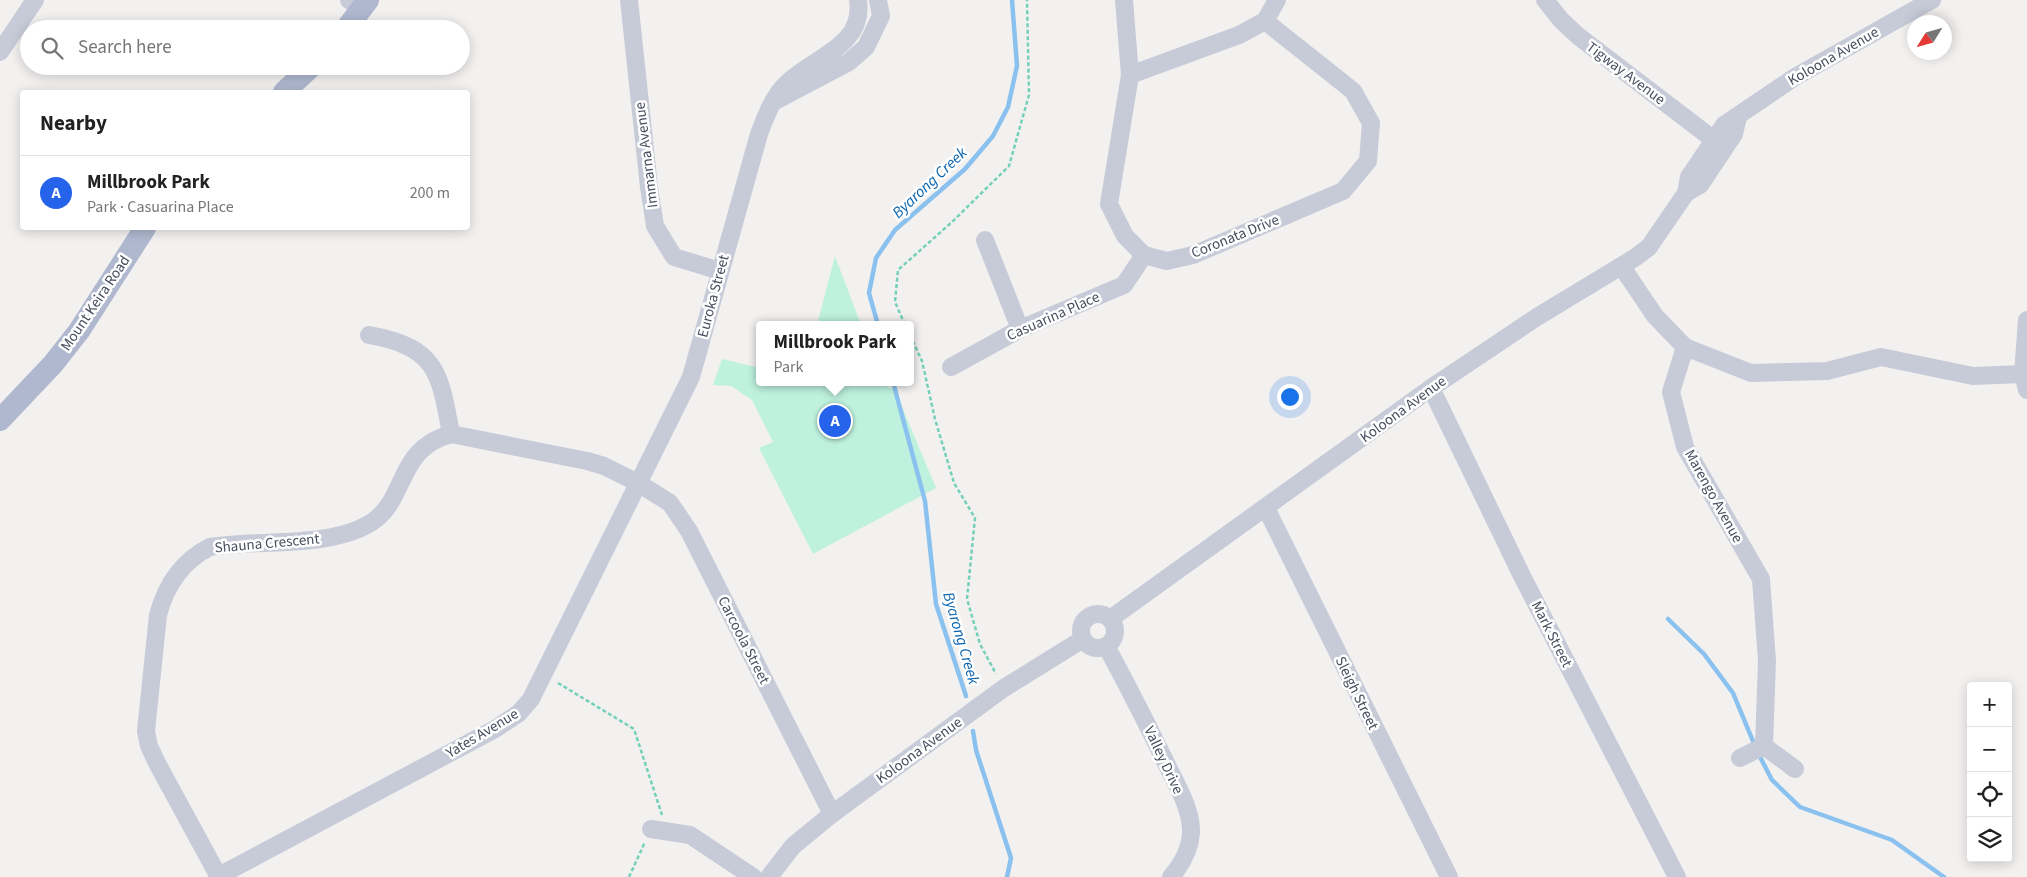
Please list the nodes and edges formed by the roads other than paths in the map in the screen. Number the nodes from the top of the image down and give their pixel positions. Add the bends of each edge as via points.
1 (35, 0) edge
2 (629, 0) edge
3 (858, 0) edge
4 (878, 0) edge
5 (1124, 0) edge
6 (1276, 0) edge
7 (1545, 0) edge
8 (1932, 0) edge
9 (359, 3) edge
10 (22, 20) edge
11 (350, 20) edge
12 (1265, 21) junction
13 (20, 22) edge
14 (0, 52) edge
15 (302, 75) edge
16 (1130, 75) junction
17 (286, 90) edge
18 (772, 102) junction
19 (1738, 117) junction
20 (1714, 140) junction
21 (1686, 193) junction
22 (144, 230) edge
23 (985, 240) dead end
24 (1144, 255) junction
25 (1622, 267) junction
26 (720, 271) junction
27 (2027, 320) edge
28 (1020, 329) junction
29 (369, 335) dead end
30 (1685, 348) junction
31 (951, 367) dead end
32 (2025, 382) edge
33 (1431, 388) junction
34 (0, 420) edge
35 (450, 434) junction
36 (638, 483) junction
37 (1266, 508) junction
38 (1110, 619) junction
39 (1083, 638) junction
40 (1106, 646) junction
41 (1764, 746) junction
42 (1740, 758) dead end
43 (1795, 769) dead end
44 (832, 814) junction
45 (659, 831) road end
46 (218, 877) edge
47 (753, 877) edge
48 (769, 877) edge
49 (1171, 877) edge
50 (1449, 877) edge
51 (1677, 877) edge

1 - 10 street
2 - 26 street, Immarna Avenue via 655,226 674,257
3 - 18 street, Euroka Street via 860,14 847,41 786,83
4 - 18 street via 880,16 866,47 849,62
5 - 16 street
6 - 12 street
7 - 20 street, Tigway Avenue via 1578,36
8 - 19 street, Koloona Avenue via 1795,77
9 - 11 main road
12 - 16 street via 1239,35
12 - 24 street, Coronata Drive via 1353,91 1371,123 1368,161 1343,191 1193,255 1167,260
13 - 14 street
15 - 17 main road
16 - 24 street via 1109,204 1125,236
18 - 26 street, Euroka Street via 759,134
19 - 20 street, Koloona Avenue via 1724,125
19 - 21 street, Koloona Avenue via 1734,134 1700,185
20 - 21 street, Koloona Avenue via 1688,177
21 - 25 street, Koloona Avenue via 1649,247
22 - 34 main road, Mount Keira Road via 79,331
23 - 28 street
24 - 28 street, Casuarina Place via 1124,285
25 - 30 street via 1655,316
25 - 33 street, Koloona Avenue via 1537,317
26 - 36 street, Euroka Street via 691,377
27 - 32 street
28 - 31 street, Casuarina Place
29 - 35 street via 396,340 428,360 440,382
30 - 32 street via 1751,373 1827,371 1881,356 1973,376
30 - 41 street, Marengo Avenue via 1671,392 1685,447 1761,579 1767,661
33 - 37 street, Koloona Avenue
33 - 51 street, Mark Street via 1522,576
35 - 36 street via 587,461
35 - 46 street, Shauna Crescent via 432,441 412,460 388,508 370,523 356,531 325,538 210,547 186,562 163,599 158,615 146,732 158,765
36 - 44 street, Carcoola Street via 670,503 689,531
36 - 46 street, Yates Avenue via 531,699 510,720
37 - 38 street, Koloona Avenue
37 - 50 street, Sleigh Street
38 - 39 street via 1100,614 1087,618 1082,627
38 - 40 street via 1114,633
39 - 40 street via 1091,646
39 - 44 street, Koloona Avenue via 1004,688
40 - 49 street, Valley Drive via 1137,702 1188,816 1191,831 1186,855
41 - 42 street
41 - 43 street
44 - 48 street, Koloona Avenue via 793,846
45 - 47 street via 690,835

